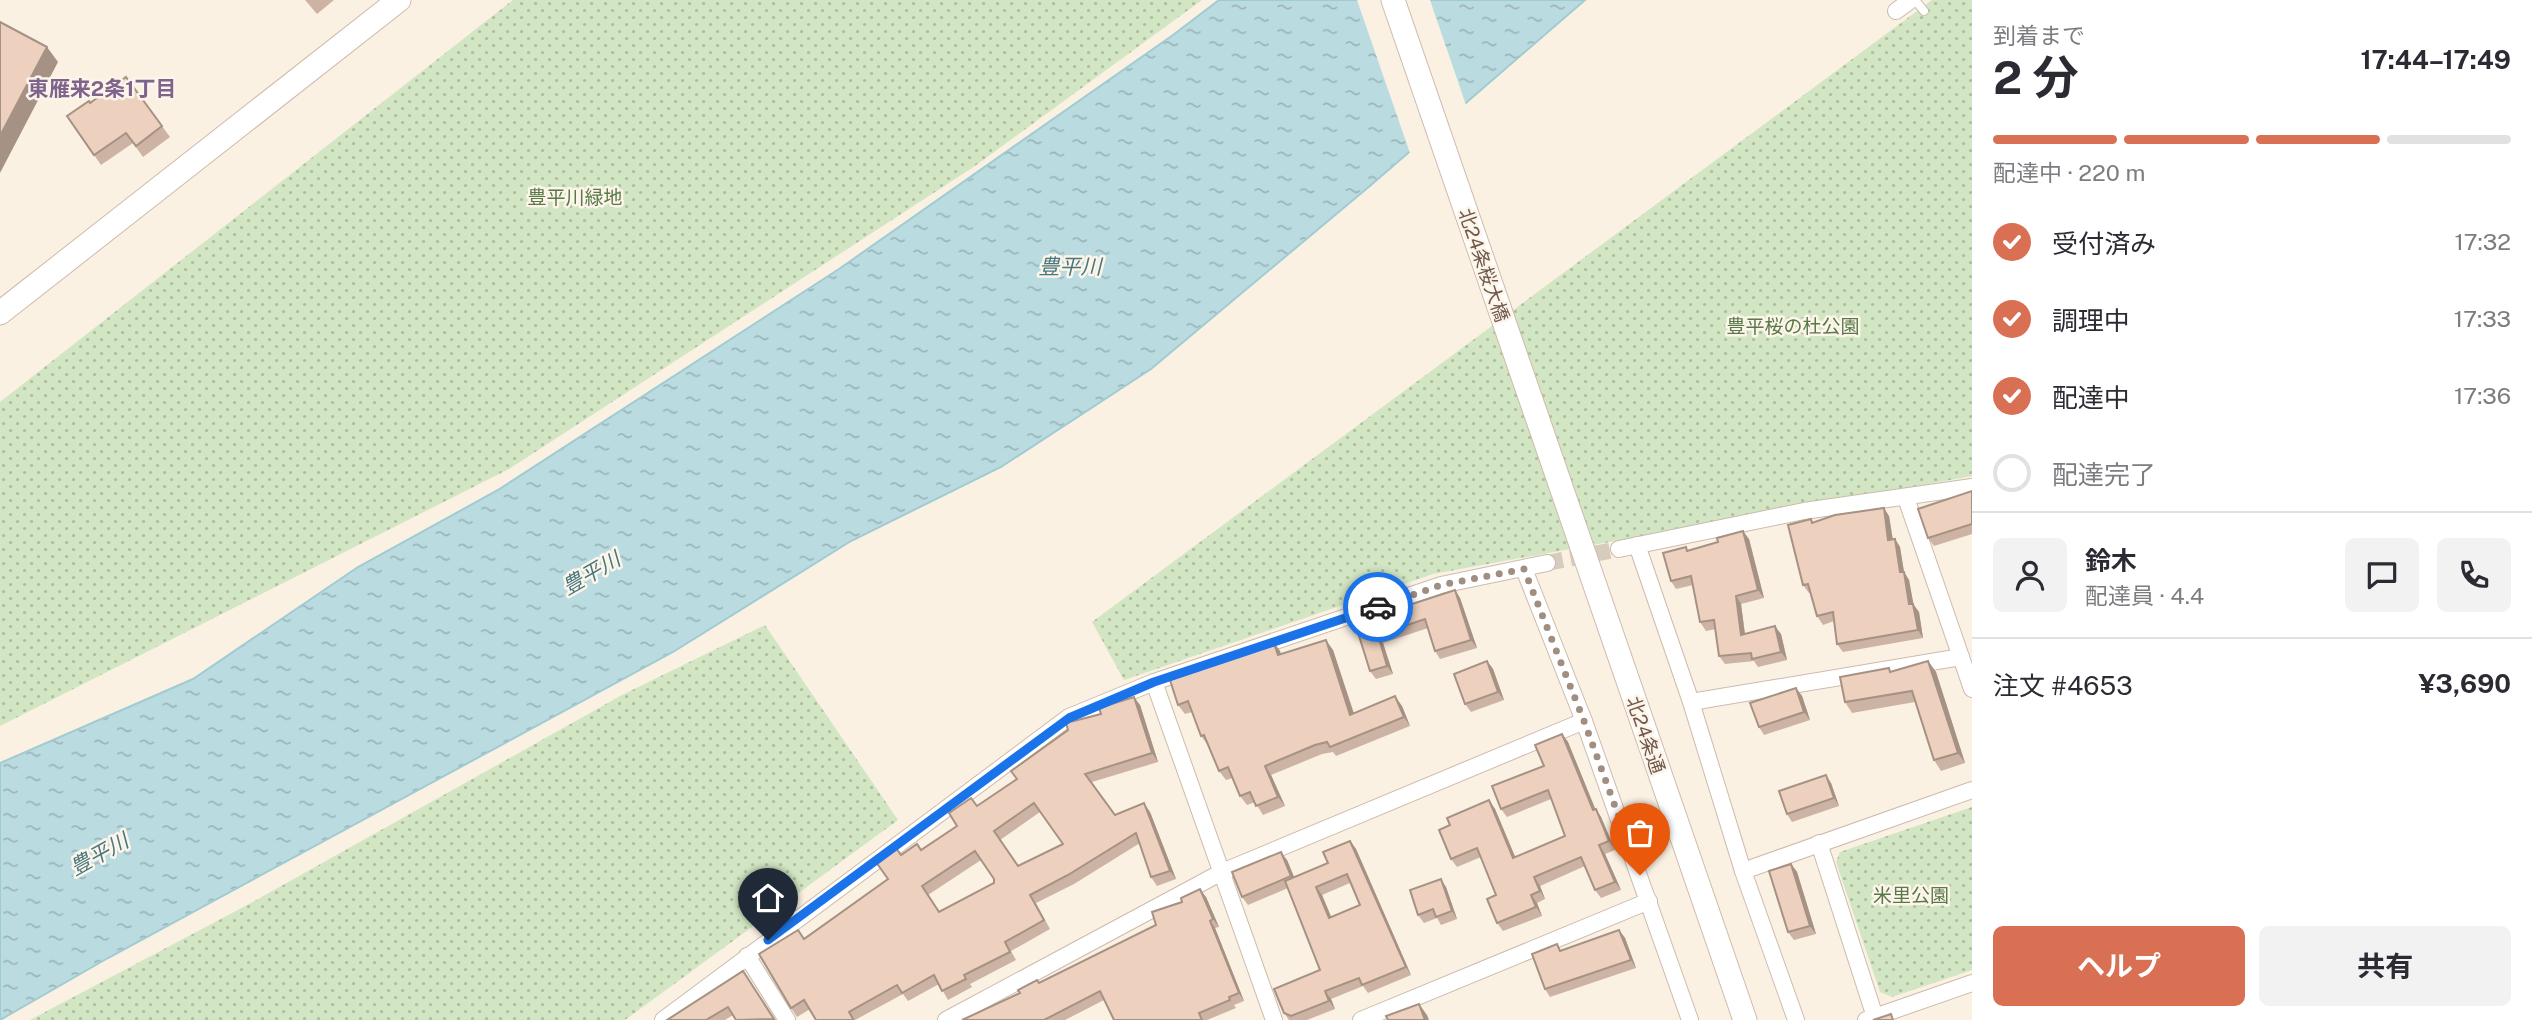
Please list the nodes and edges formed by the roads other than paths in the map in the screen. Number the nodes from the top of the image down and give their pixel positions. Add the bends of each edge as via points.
1 (399, 0) edge
2 (1393, 0) edge
3 (1913, 0) edge
4 (1896, 11) dead end
5 (1924, 11) dead end
6 (0, 313) edge
7 (1972, 487) edge
8 (1906, 498) junction
9 (1574, 529) joint
10 (1637, 545) junction
11 (1619, 549) tunnel mouth
12 (1547, 563) tunnel mouth
13 (1524, 569) junction
14 (1961, 657) junction
15 (1154, 682) junction
16 (1972, 689) edge
17 (1691, 702) junction
18 (1584, 721) junction
19 (1972, 790) edge
20 (1819, 843) junction
21 (1743, 871) junction
22 (1222, 872) junction
23 (1649, 901) junction
24 (747, 956) junction
25 (1972, 983) edge
26 (1870, 1018) edge
27 (663, 1020) edge
28 (787, 1020) edge
29 (946, 1020) edge
30 (1275, 1020) edge
31 (1361, 1020) edge
32 (1690, 1020) edge
33 (1745, 1020) edge
34 (1796, 1020) edge

1 - 6 street
2 - 9 street, 北24条桜大橋
3 - 4 street
3 - 5 lane
7 - 8 street
8 - 10 street via 1804,511
8 - 14 street
9 - 33 street, 北24条通
10 - 11 street
10 - 17 street
12 - 13 street
13 - 15 street via 1441,585
13 - 18 street
14 - 16 street
14 - 17 street
15 - 22 street
15 - 24 street via 1069,718
17 - 21 street
18 - 22 street
18 - 23 street
19 - 20 street
20 - 21 street
20 - 26 street
21 - 34 street
22 - 29 street
22 - 30 street
23 - 31 street
23 - 32 street
24 - 27 street
24 - 28 street
25 - 26 street

